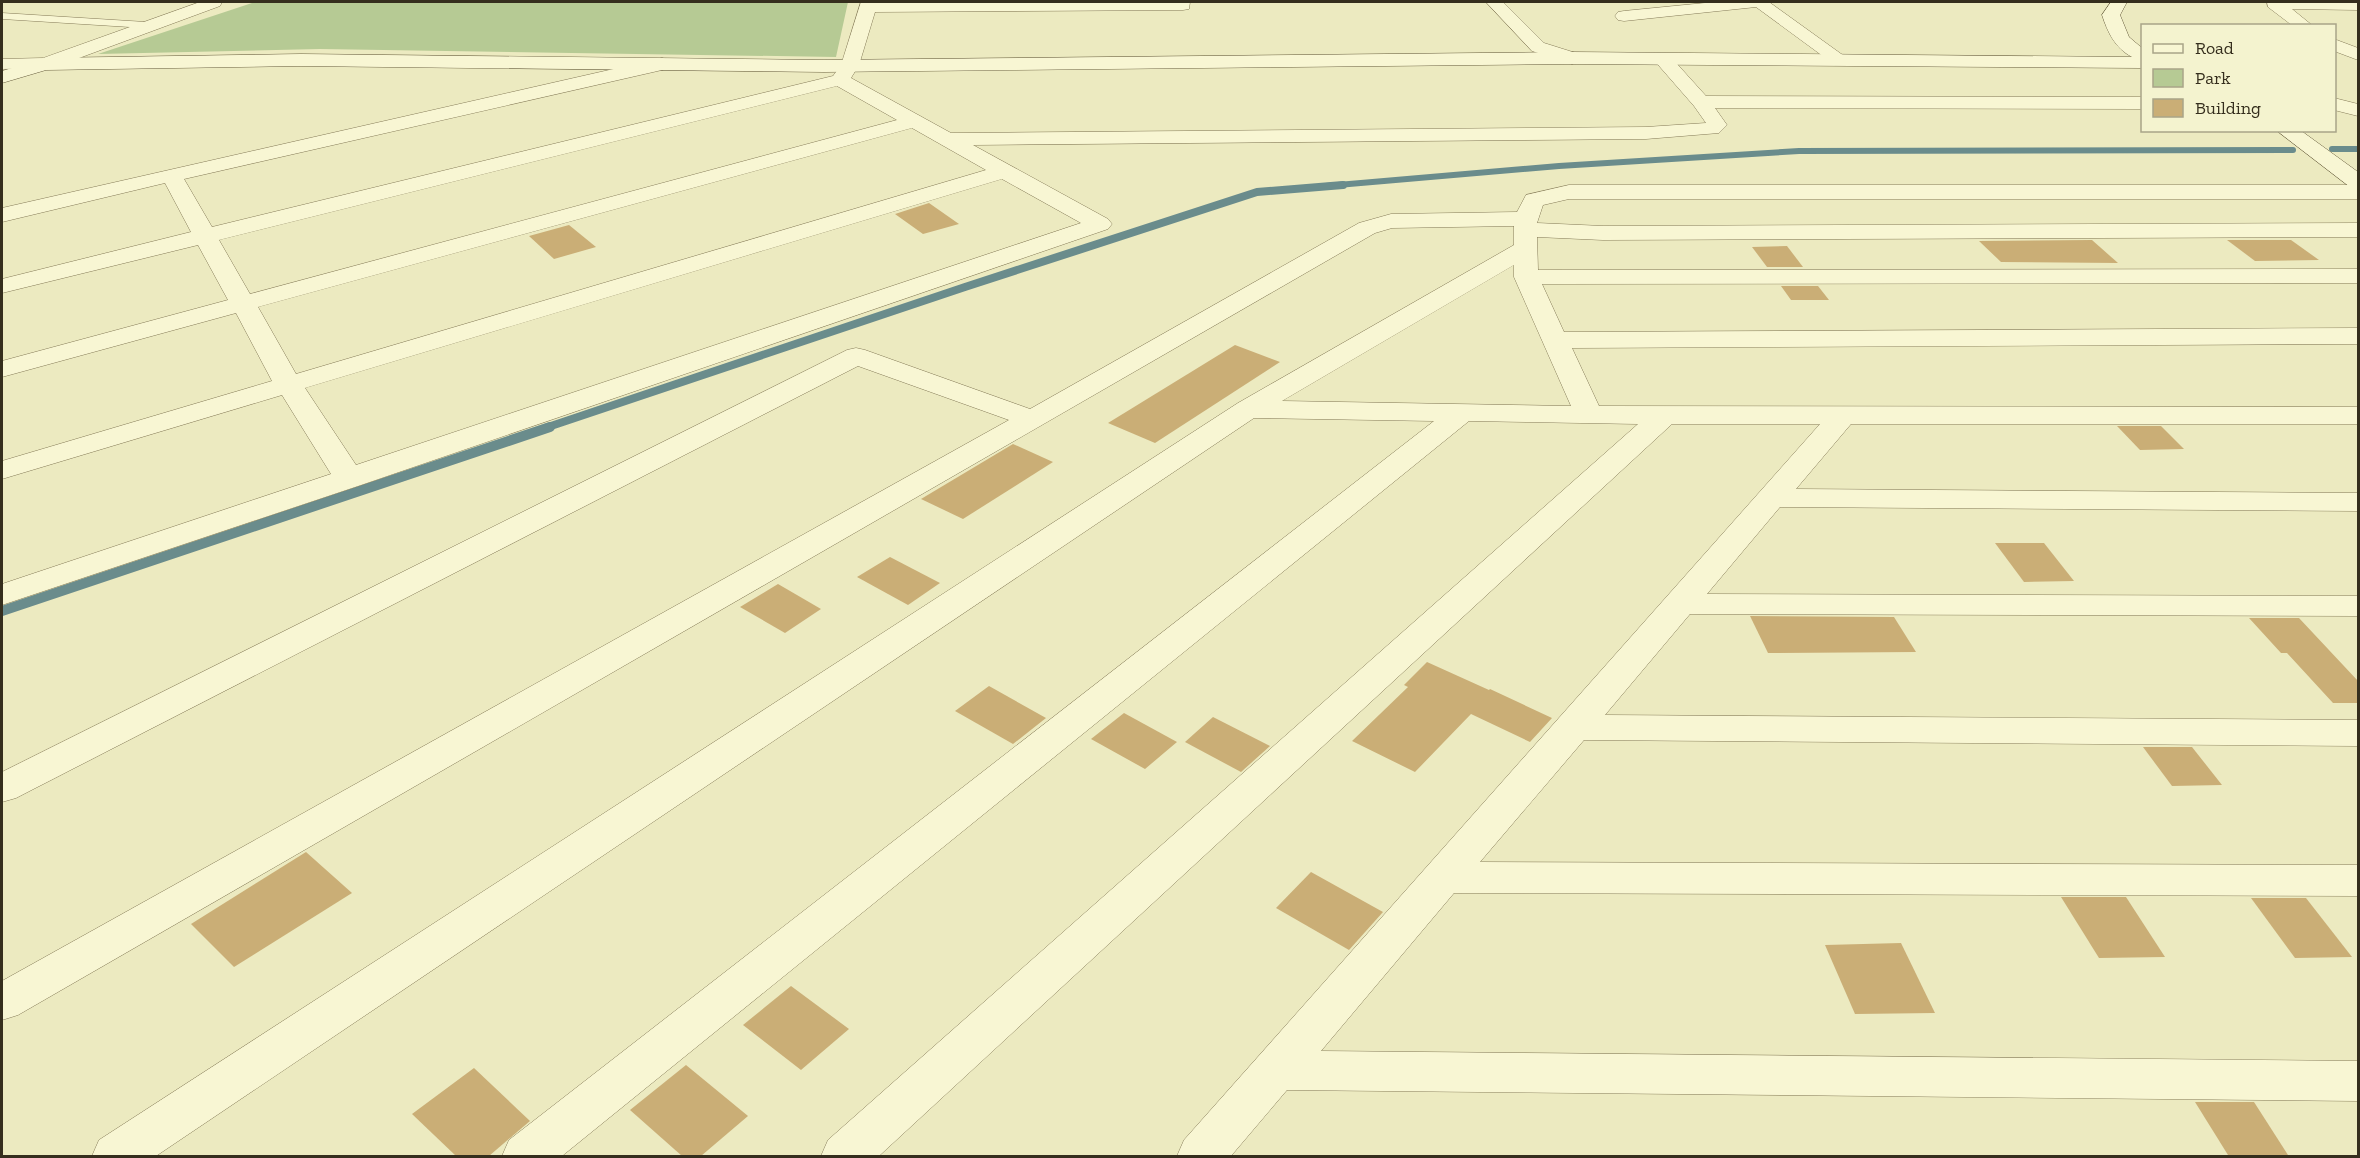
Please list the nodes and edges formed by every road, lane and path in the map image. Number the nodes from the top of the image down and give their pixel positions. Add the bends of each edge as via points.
1 (214, 2) edge
2 (1182, 2) edge
3 (1494, 2) edge
4 (1759, 2) edge
5 (2119, 2) edge
6 (868, 4) edge
7 (1051, 4) edge
8 (2358, 5) edge
9 (2, 16) edge
10 (1624, 16) dead end
11 (2302, 24) edge
12 (146, 25) junction
13 (2337, 34) edge
14 (2141, 55) edge
15 (2358, 55) edge
16 (1572, 58) junction
17 (1662, 59) junction
18 (1842, 61) junction
19 (2141, 63) edge
20 (2, 64) edge
21 (45, 64) junction
22 (662, 64) junction
23 (845, 73) junction
24 (2, 77) edge
25 (1701, 102) junction
26 (2141, 103) edge
27 (2336, 104) edge
28 (2358, 110) edge
29 (915, 121) junction
30 (2289, 132) edge
31 (947, 139) junction
32 (1005, 171) junction
33 (171, 175) junction
34 (2358, 182) edge
35 (2358, 192) edge
36 (2, 215) edge
37 (2358, 230) edge
38 (204, 234) junction
39 (1526, 244) junction
40 (2358, 276) edge
41 (2, 286) edge
42 (244, 304) junction
43 (2358, 336) edge
44 (1555, 340) junction
45 (2, 369) edge
46 (288, 384) junction
47 (1248, 409) junction
48 (1462, 412) junction
49 (1589, 415) junction
50 (1665, 415) junction
51 (1844, 415) junction
52 (2358, 415) edge
53 (1032, 419) junction
54 (2, 470) edge
55 (350, 479) junction
56 (1772, 498) junction
57 (2358, 502) edge
58 (2, 595) edge
59 (1680, 604) junction
60 (2358, 606) edge
61 (1573, 727) junction
62 (2358, 733) edge
63 (2, 788) edge
64 (1443, 877) junction
65 (2358, 881) edge
66 (2, 1002) edge
67 (1276, 1070) junction
68 (2358, 1081) edge
69 (116, 1156) edge
70 (526, 1156) edge
71 (845, 1156) edge
72 (1201, 1156) edge

1 - 12 street
2 - 7 street via 1183,5
3 - 16 street via 1538,47
4 - 10 street
4 - 18 street
5 - 14 street via 2111,15 2117,37
6 - 7 street
6 - 23 street
8 - 11 street via 2274,3
9 - 12 lane
12 - 21 street
13 - 15 street
16 - 17 street
16 - 23 street
17 - 18 street
17 - 25 street
18 - 19 street
20 - 21 street
21 - 22 street via 301,60
21 - 24 street
22 - 23 street
22 - 33 street
23 - 29 street
23 - 38 street
25 - 26 street
25 - 31 street via 1717,125 1713,129 1647,133
27 - 28 street
29 - 31 street
29 - 42 street
30 - 34 street
31 - 32 street
32 - 46 street
32 - 55 street via 1100,224
33 - 36 street
33 - 38 street
35 - 39 street via 1569,192 1534,200
37 - 39 street via 1615,233
38 - 41 street
38 - 42 street
39 - 40 street
39 - 44 street
39 - 47 street
39 - 53 street via 1391,221 1367,228
42 - 45 street
42 - 46 street
43 - 44 street
44 - 49 street
46 - 54 street
46 - 55 street
47 - 48 street
47 - 69 street
48 - 49 street
48 - 70 street
49 - 50 street
50 - 51 street
50 - 71 street
51 - 52 street
51 - 56 street
53 - 63 street via 856,356
53 - 66 street
55 - 58 street
56 - 57 street
56 - 59 street
59 - 60 street
59 - 61 street
61 - 62 street
61 - 64 street
64 - 65 street
64 - 67 street
67 - 68 street
67 - 72 street

